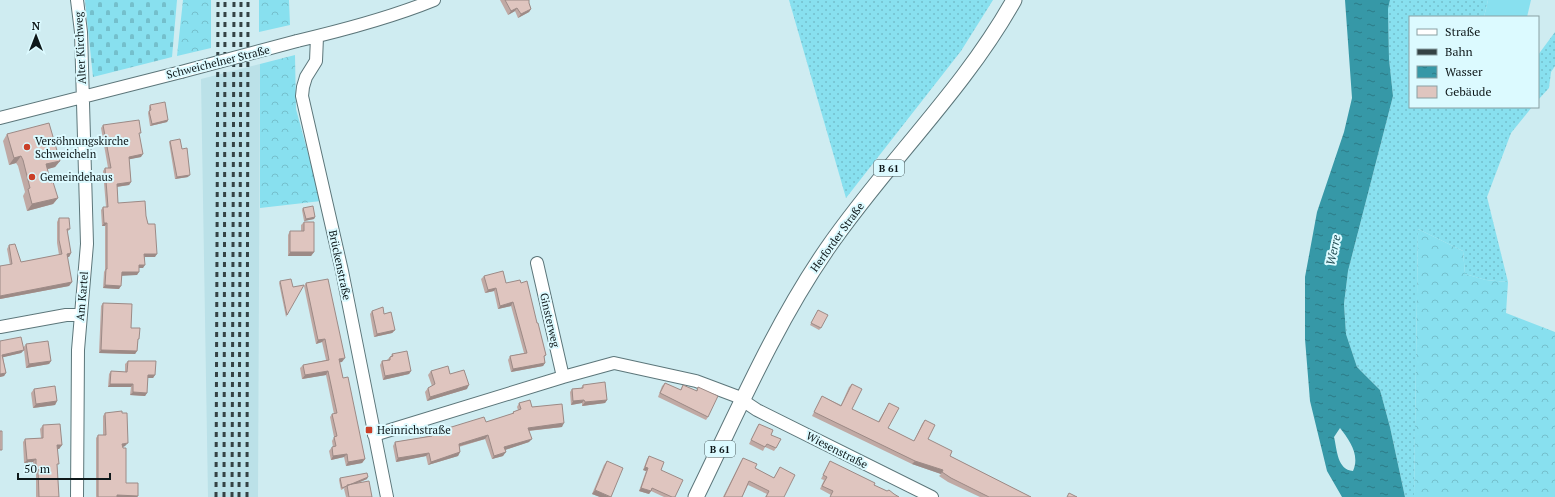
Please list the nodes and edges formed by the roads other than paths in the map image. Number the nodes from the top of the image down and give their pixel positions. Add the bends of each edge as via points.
1 (77, 0) edge
2 (434, 0) edge
3 (1014, 0) edge
4 (317, 37) junction
5 (83, 96) junction
6 (0, 118) edge
7 (537, 263) dead end
8 (81, 314) junction
9 (0, 327) edge
10 (563, 377) junction
11 (743, 400) junction
12 (374, 435) junction
13 (77, 497) edge
14 (387, 497) edge
15 (696, 497) edge
16 (932, 497) edge

1 - 5 street, Alter Kirchweg
2 - 4 street, Schweichelner Straße via 407,11
3 - 11 main road, Herforder Straße / B 61 via 966,73 828,248 771,341
4 - 5 street, Schweichelner Straße, bridge
4 - 12 street, Brückenstraße via 316,61 306,77 302,96 342,270
5 - 6 street, Schweichelner Straße
5 - 8 street, Am Kartel via 87,244
7 - 10 street, Ginsterweg
8 - 9 street
8 - 13 street, Am Kartel
10 - 11 street via 614,363 696,381
10 - 12 street
11 - 15 main road, Herforder Straße / B 61
11 - 16 street, Wiesenstraße via 757,410
12 - 14 street, Brückenstraße

